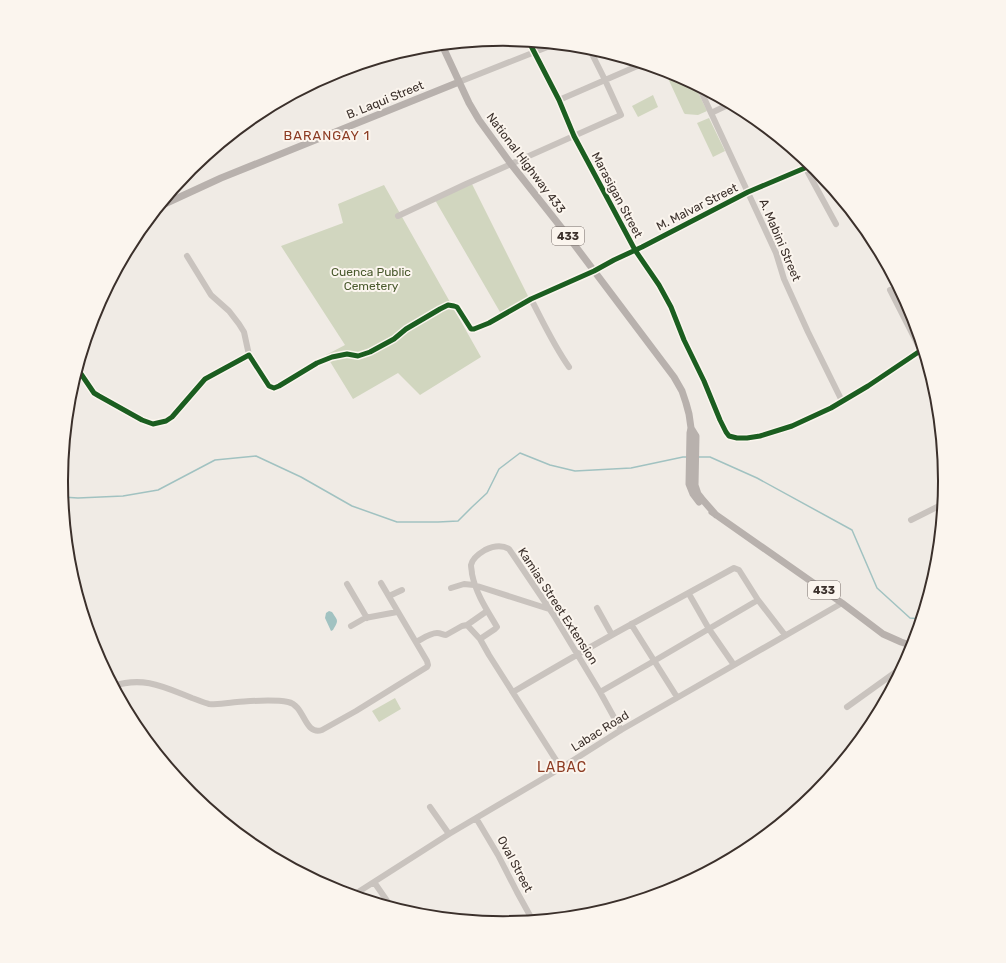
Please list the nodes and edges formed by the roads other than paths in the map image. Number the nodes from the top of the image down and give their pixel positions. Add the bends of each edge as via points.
1 (532, 47) edge
2 (545, 48) edge
3 (444, 50) edge
4 (535, 53) junction
5 (593, 55) edge
6 (636, 67) edge
7 (605, 80) junction
8 (458, 82) junction
9 (702, 94) edge
10 (559, 100) junction
11 (725, 106) edge
12 (711, 113) junction
13 (574, 136) junction
14 (511, 164) junction
15 (805, 168) joint
16 (748, 192) junction
17 (169, 202) edge
18 (398, 216) dead end
19 (836, 224) dead end
20 (635, 250) junction
21 (187, 256) dead end
22 (594, 271) junction
23 (890, 290) dead end
24 (531, 299) junction
25 (909, 325) edge
26 (918, 352) edge
27 (249, 355) junction
28 (569, 367) dead end
29 (81, 374) edge
30 (842, 401) junction
31 (938, 506) edge
32 (911, 520) dead end
33 (381, 583) dead end
34 (347, 584) dead end
35 (474, 585) junction
36 (451, 588) dead end
37 (402, 590) dead end
38 (689, 594) junction
39 (389, 596) junction
40 (758, 600) junction
41 (842, 603) junction
42 (597, 608) dead end
43 (549, 609) junction
44 (487, 611) junction
45 (397, 612) junction
46 (367, 618) junction
47 (631, 624) junction
48 (467, 625) junction
49 (351, 626) dead end
50 (709, 629) junction
51 (612, 635) junction
52 (785, 635) junction
53 (480, 640) junction
54 (416, 642) junction
55 (907, 644) edge
56 (578, 654) junction
57 (654, 662) junction
58 (734, 665) junction
59 (894, 673) edge
60 (118, 685) edge
61 (513, 692) junction
62 (600, 692) junction
63 (677, 697) junction
64 (847, 707) dead end
65 (621, 730) junction
66 (561, 768) junction
67 (430, 807) dead end
68 (476, 818) junction
69 (449, 834) junction
70 (374, 882) junction
71 (358, 892) edge
72 (387, 901) edge
73 (530, 916) edge

1 - 4 street, Marasigan Street
2 - 4 street, B. Laqui Street
3 - 8 main road, National Highway 433 / 433
4 - 8 street, B. Laqui Street
4 - 10 street, Marasigan Street
5 - 7 street
6 - 7 street
7 - 10 street
7 - 13 street via 621,115
8 - 14 main road, National Highway 433 / 433 via 468,103
8 - 17 main road, B. Laqui Street via 228,175
9 - 12 street, A. Mabini Street
10 - 13 street, Marasigan Street
11 - 12 street
12 - 16 street, A. Mabini Street
13 - 14 street
13 - 20 street, Marasigan Street
14 - 18 street
14 - 22 main road, National Highway 433 / 433
15 - 16 street, M. Malvar Street
15 - 19 street
16 - 20 street, M. Malvar Street
16 - 30 street, A. Mabini Street via 776,253 784,279
20 - 22 street, M. Malvar Street
20 - 30 street, Marasigan Street via 671,307 729,436 760,436 792,426
21 - 27 street via 211,296 229,311 239,324 244,332
22 - 24 street, M. Malvar Street
22 - 41 main road, National Highway 433 / 433 via 682,391 692,428 692,477 698,494 716,515
23 - 25 street
24 - 27 street, M. Malvar Street via 474,329 471,329 457,307 448,305 370,352 358,356 347,354 318,362 274,388 269,386
24 - 28 street via 550,338
26 - 30 street
27 - 29 street via 205,379 172,417 153,424 94,393
31 - 32 street
33 - 39 street
34 - 46 street
35 - 36 street via 464,584
35 - 43 street
35 - 43 street, Kamias Street Extension via 471,567 473,560 485,550 498,545 504,546 509,549
35 - 44 street, Kamias Street Extension
37 - 39 street
38 - 40 street via 734,568 739,570
38 - 47 street
38 - 50 street
39 - 45 street
40 - 50 street
40 - 52 street
41 - 52 street, Labac Road
41 - 55 main road, National Highway 433 / 433 via 883,634
42 - 51 street
43 - 56 street, Kamias Street Extension
44 - 48 street
44 - 53 street, Kamias Street Extension via 497,627
45 - 46 street
45 - 54 street
46 - 49 street
47 - 51 street
47 - 57 street
48 - 53 street
48 - 54 street via 444,636 434,633
50 - 57 street
50 - 58 street
51 - 56 street
52 - 58 street, Labac Road
53 - 61 street
54 - 60 street via 427,661 427,667 317,732 308,726 292,703 273,700 213,704 154,683 132,682
56 - 61 street
56 - 62 street, Kamias Street Extension
57 - 62 street
57 - 63 street
58 - 63 street, Labac Road
59 - 64 street
61 - 66 street
62 - 65 street, Kamias Street Extension
63 - 65 street, Labac Road
65 - 66 street, Labac Road
66 - 68 street, Labac Road
67 - 69 street
68 - 69 street, Labac Road
68 - 73 street, Oval Street
69 - 70 street, Labac Road
70 - 71 street, Labac Road
70 - 72 street

